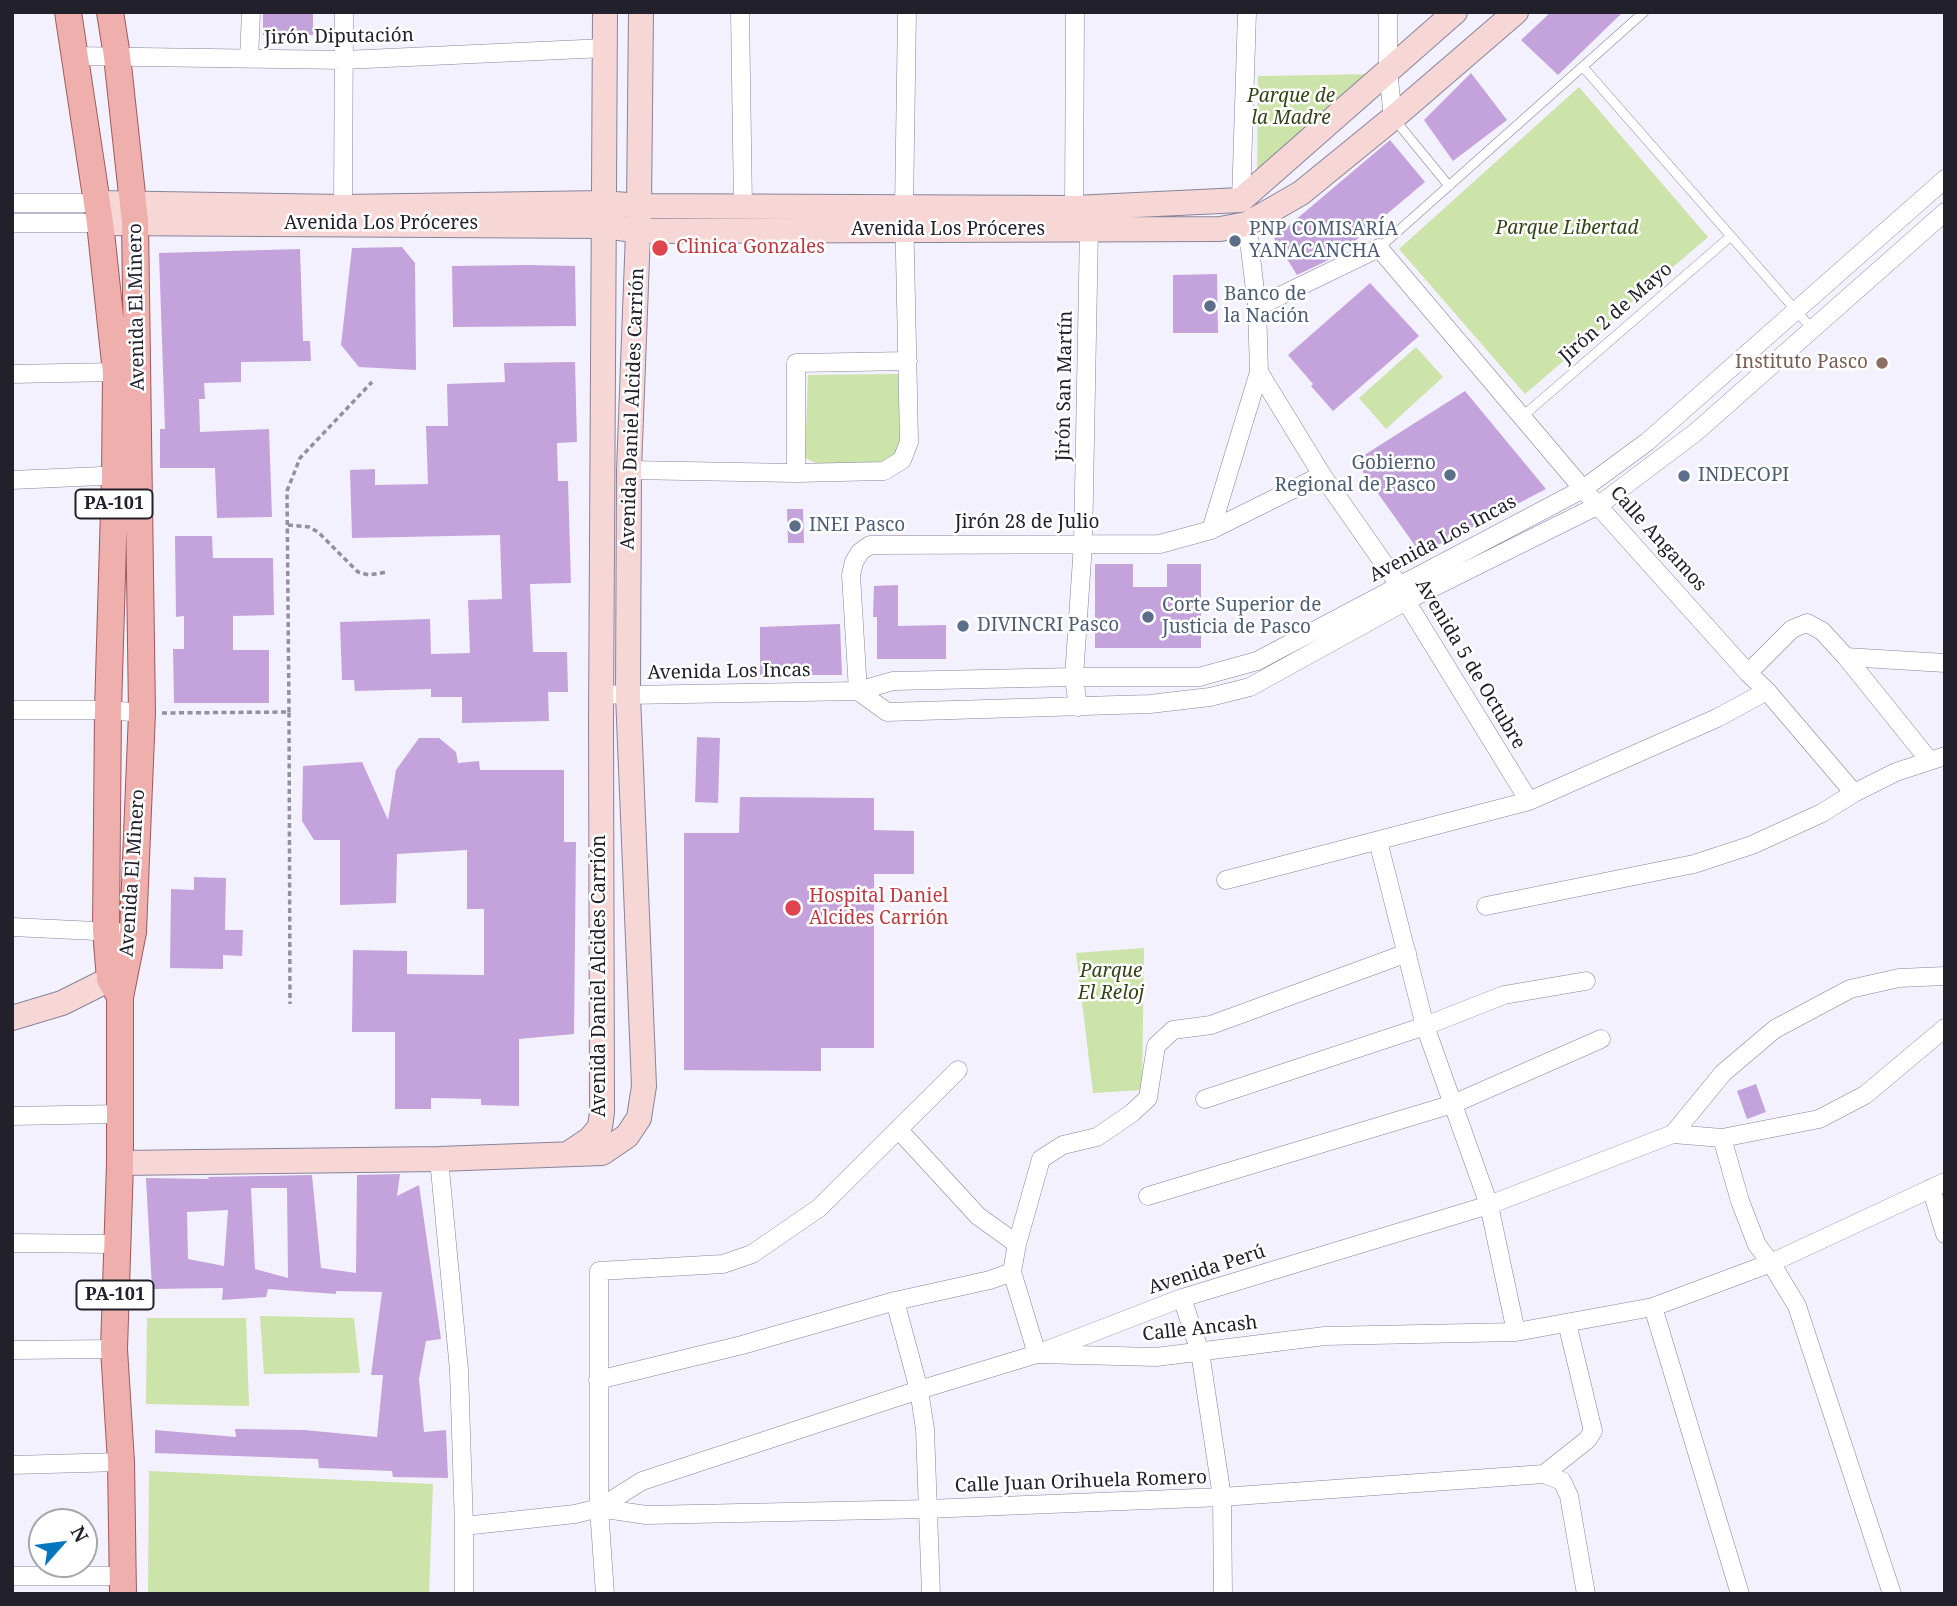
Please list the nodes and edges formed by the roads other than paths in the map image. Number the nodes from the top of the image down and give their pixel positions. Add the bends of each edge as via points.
1 (68, 12) edge
2 (110, 12) edge
3 (251, 12) edge
4 (344, 12) edge
5 (605, 12) edge
6 (641, 12) edge
7 (740, 12) edge
8 (907, 12) edge
9 (1075, 12) edge
10 (1247, 12) edge
11 (1388, 12) edge
12 (1455, 12) edge
13 (1516, 12) edge
14 (1644, 12) edge
15 (605, 48) junction
16 (74, 56) junction
17 (117, 56) junction
18 (249, 59) junction
19 (344, 60) junction
20 (1583, 67) junction
21 (1388, 70) junction
22 (1393, 118) junction
23 (1945, 178) edge
24 (1449, 186) junction
25 (12, 203) edge
26 (343, 207) junction
27 (743, 207) junction
28 (1074, 208) junction
29 (1244, 212) junction
30 (1945, 212) edge
31 (99, 213) junction
32 (135, 213) junction
33 (603, 215) junction
34 (639, 219) junction
35 (905, 219) junction
36 (12, 223) edge
37 (1089, 229) junction
38 (1731, 236) junction
39 (1379, 248) junction
40 (1257, 307) junction
41 (1796, 310) junction
42 (1813, 330) junction
43 (125, 340) junction
44 (908, 361) junction
45 (603, 370) junction
46 (633, 371) junction
47 (116, 372) junction
48 (1259, 372) junction
49 (12, 374) edge
50 (1523, 416) junction
51 (629, 470) junction
52 (796, 472) junction
53 (128, 475) junction
54 (1322, 475) junction
55 (12, 480) edge
56 (1583, 489) junction
57 (1600, 505) junction
58 (1211, 530) junction
59 (1083, 544) junction
60 (601, 592) junction
61 (628, 593) junction
62 (1402, 593) junction
63 (1292, 641) junction
64 (1846, 657) junction
65 (1301, 659) junction
66 (1945, 663) edge
67 (1748, 673) junction
68 (1074, 677) junction
69 (858, 691) junction
70 (1767, 691) junction
71 (601, 694) junction
72 (628, 695) junction
73 (1078, 707) junction
74 (12, 710) edge
75 (108, 710) junction
76 (142, 713) junction
77 (1937, 758) edge
78 (1854, 793) junction
79 (1529, 802) junction
80 (1378, 841) junction
81 (1226, 880) dead end
82 (1486, 906) dead end
83 (12, 927) edge
84 (106, 932) junction
85 (133, 932) junction
86 (1407, 953) junction
87 (1945, 976) edge
88 (1586, 981) dead end
89 (119, 984) junction
90 (12, 1018) edge
91 (1425, 1026) junction
92 (1945, 1028) edge
93 (1601, 1040) dead end
94 (958, 1070) dead end
95 (1205, 1099) dead end
96 (1453, 1104) junction
97 (120, 1114) junction
98 (12, 1116) edge
99 (898, 1129) junction
100 (1673, 1134) junction
101 (1722, 1138) junction
102 (569, 1153) junction
103 (439, 1159) junction
104 (120, 1163) junction
105 (1938, 1185) edge
106 (1148, 1196) dead end
107 (1489, 1205) junction
108 (1945, 1234) edge
109 (12, 1242) edge
110 (117, 1244) junction
111 (1017, 1244) junction
112 (1771, 1263) junction
113 (1012, 1272) junction
114 (1182, 1298) junction
115 (895, 1301) junction
116 (1653, 1307) junction
117 (1567, 1323) junction
118 (1516, 1332) junction
119 (114, 1349) junction
120 (12, 1350) edge
121 (1200, 1352) junction
122 (1037, 1354) junction
123 (598, 1380) junction
124 (919, 1390) junction
125 (121, 1462) junction
126 (12, 1465) edge
127 (1545, 1474) junction
128 (1222, 1497) junction
129 (599, 1508) junction
130 (927, 1509) junction
131 (464, 1526) junction
132 (12, 1576) edge
133 (123, 1585) edge
134 (464, 1594) edge
135 (605, 1594) edge
136 (931, 1594) edge
137 (1223, 1594) edge
138 (1586, 1594) edge
139 (1740, 1594) edge
140 (1892, 1594) edge

1 - 16 main road, Avenida El Minero / PA-101
2 - 17 main road, Avenida El Minero / PA-101
3 - 18 street
4 - 19 street
5 - 15 street, Avenida Daniel Alcides Carrión
6 - 34 street, Avenida Daniel Alcides Carrión
7 - 27 street
8 - 35 street
9 - 28 street
10 - 29 street
11 - 21 street
12 - 21 street
13 - 22 street, Avenida Los Próceres
14 - 20 lane
15 - 19 street, Jirón Diputación
15 - 33 street, Avenida Daniel Alcides Carrión
16 - 17 street, Jirón Diputación
16 - 31 main road, Avenida El Minero / PA-101
17 - 18 street, Jirón Diputación
17 - 32 main road, Avenida El Minero / PA-101
18 - 19 street, Jirón Diputación
19 - 26 street
20 - 24 lane
20 - 38 lane
21 - 22 street
21 - 29 street
22 - 24 lane
22 - 29 street, Avenida Los Próceres via 1301,193
23 - 41 street, Avenida Los Incas
24 - 39 lane
25 - 31 street, Avenida Los Próceres
26 - 32 street, Avenida Los Próceres
26 - 33 street, Avenida Los Próceres
27 - 34 street, Avenida Los Próceres
27 - 35 street, Avenida Los Próceres
28 - 29 street, Avenida Los Próceres
28 - 35 street, Avenida Los Próceres
29 - 37 street, Avenida Los Próceres via 1220,229
29 - 40 street
30 - 42 street, Avenida Los Incas
31 - 32 street, Avenida Los Próceres
31 - 36 street, Avenida Los Próceres
31 - 43 main road, Avenida El Minero / PA-101
32 - 33 street, Avenida Los Próceres
32 - 43 main road, Avenida El Minero / PA-101
33 - 34 street, Avenida Los Próceres
33 - 45 street, Avenida Daniel Alcides Carrión
34 - 35 street, Avenida Los Próceres
34 - 46 street, Avenida Daniel Alcides Carrión
35 - 37 street, Avenida Los Próceres
35 - 44 street
37 - 59 street, Jirón San Martín
38 - 41 lane
38 - 50 lane, Jirón 2 de Mayo
39 - 40 street
39 - 50 street, Calle Angamos
40 - 48 street
41 - 42 lane
41 - 56 street, Avenida Los Incas via 1647,442
42 - 57 street, Avenida Los Incas via 1696,432
43 - 47 main road, Avenida El Minero / PA-101
43 - 53 main road, Avenida El Minero / PA-101
44 - 52 street via 909,442 902,460 884,471
44 - 52 street via 796,363
45 - 46 street
45 - 60 street, Avenida Daniel Alcides Carrión
46 - 51 street, Avenida Daniel Alcides Carrión
47 - 49 street
47 - 53 main road, Avenida El Minero / PA-101
48 - 54 street, Avenida 5 de Octubre
48 - 58 street
50 - 56 street, Calle Angamos
51 - 52 street
51 - 61 street, Avenida Daniel Alcides Carrión
53 - 55 street
53 - 75 main road, Avenida El Minero / PA-101
53 - 76 main road, Avenida El Minero / PA-101
54 - 58 street, Jirón 28 de Julio
54 - 62 street, Avenida 5 de Octubre
56 - 57 street, Calle Angamos
56 - 62 street, Avenida Los Incas
57 - 62 street, Avenida Los Incas
57 - 67 street, Calle Angamos
58 - 59 street, Jirón 28 de Julio via 1160,544
59 - 68 street, Jirón San Martín
59 - 69 street, Jirón 28 de Julio via 870,545 860,552 851,575
60 - 61 street
60 - 71 street, Avenida Daniel Alcides Carrión
61 - 72 street, Avenida Daniel Alcides Carrión
62 - 63 street, Avenida Los Incas
62 - 65 street, Avenida Los Incas
62 - 79 street, Avenida 5 de Octubre
63 - 65 street
63 - 68 street, Avenida Los Incas via 1257,661 1199,677
64 - 66 street
64 - 67 street via 1822,631 1807,623 1792,629
64 - 77 street
65 - 73 street, Avenida Los Incas via 1250,687 1210,697
67 - 70 street, Calle Angamos
68 - 69 street, Avenida Los Incas via 893,681
68 - 73 street, Jirón San Martín
69 - 72 street, Avenida Los Incas
69 - 73 street, Avenida Los Incas via 887,712
70 - 78 street, Calle Angamos
70 - 79 street via 1717,719
71 - 72 street, Avenida Los Incas
71 - 102 street, Avenida Daniel Alcides Carrión via 602,1112 600,1127
72 - 102 street, Avenida Daniel Alcides Carrión via 644,1086 639,1118 627,1136 602,1153
74 - 75 street
75 - 76 street
75 - 84 main road, Avenida El Minero / PA-101
76 - 85 main road, Avenida El Minero / PA-101
77 - 78 street
78 - 82 street via 1752,845 1694,864
79 - 80 street
80 - 81 street
80 - 86 street
83 - 84 street
84 - 85 street
84 - 89 main road, Avenida El Minero / PA-101
85 - 89 main road, Avenida El Minero / PA-101
86 - 91 street
86 - 111 street via 1211,1025 1173,1030 1156,1046 1148,1098 1097,1136 1063,1146 1041,1159
87 - 100 street via 1899,978 1850,989 1775,1029 1723,1073
88 - 91 street via 1504,995
89 - 90 street
89 - 97 main road, PA-101
91 - 95 street
91 - 96 street
92 - 101 street, Avenida Perú via 1865,1095 1819,1119
93 - 96 street
94 - 99 street
96 - 106 street
96 - 107 street
97 - 98 street
97 - 104 main road, PA-101
99 - 111 street via 978,1216
99 - 123 street via 819,1208 752,1254 723,1264 598,1270
100 - 101 street, Avenida Perú
100 - 107 street, Avenida Perú
101 - 112 street via 1757,1245
102 - 103 street
103 - 104 street
103 - 131 street via 459,1370
104 - 110 main road, PA-101
105 - 108 street
105 - 112 street, Calle Ancash
107 - 114 street, Avenida Perú
107 - 118 street
109 - 110 street
110 - 119 main road, PA-101
111 - 113 street
112 - 116 street, Calle Ancash
112 - 140 street via 1797,1306
113 - 115 street
113 - 122 street
114 - 121 street
114 - 122 street, Avenida Perú
115 - 123 street
115 - 124 street
116 - 117 street, Calle Ancash
116 - 139 street
117 - 118 street, Calle Ancash
117 - 127 street via 1593,1431
118 - 121 street, Calle Ancash via 1325,1336
119 - 120 street
119 - 125 main road, PA-101
121 - 122 street, Calle Ancash via 1156,1357
121 - 128 street
122 - 124 street, Avenida Perú
123 - 129 street
124 - 129 street, Avenida Perú via 642,1481
124 - 130 street
125 - 126 street
125 - 133 main road, PA-101
127 - 128 street, Calle Juan Orihuela Romero
127 - 138 street, Calle Juan Orihuela Romero via 1562,1481 1569,1496
128 - 130 street, Calle Juan Orihuela Romero
128 - 137 street
129 - 130 street, Calle Juan Orihuela Romero via 646,1515
129 - 131 street, Avenida Perú
129 - 135 street
130 - 136 street
131 - 134 street
132 - 133 street

